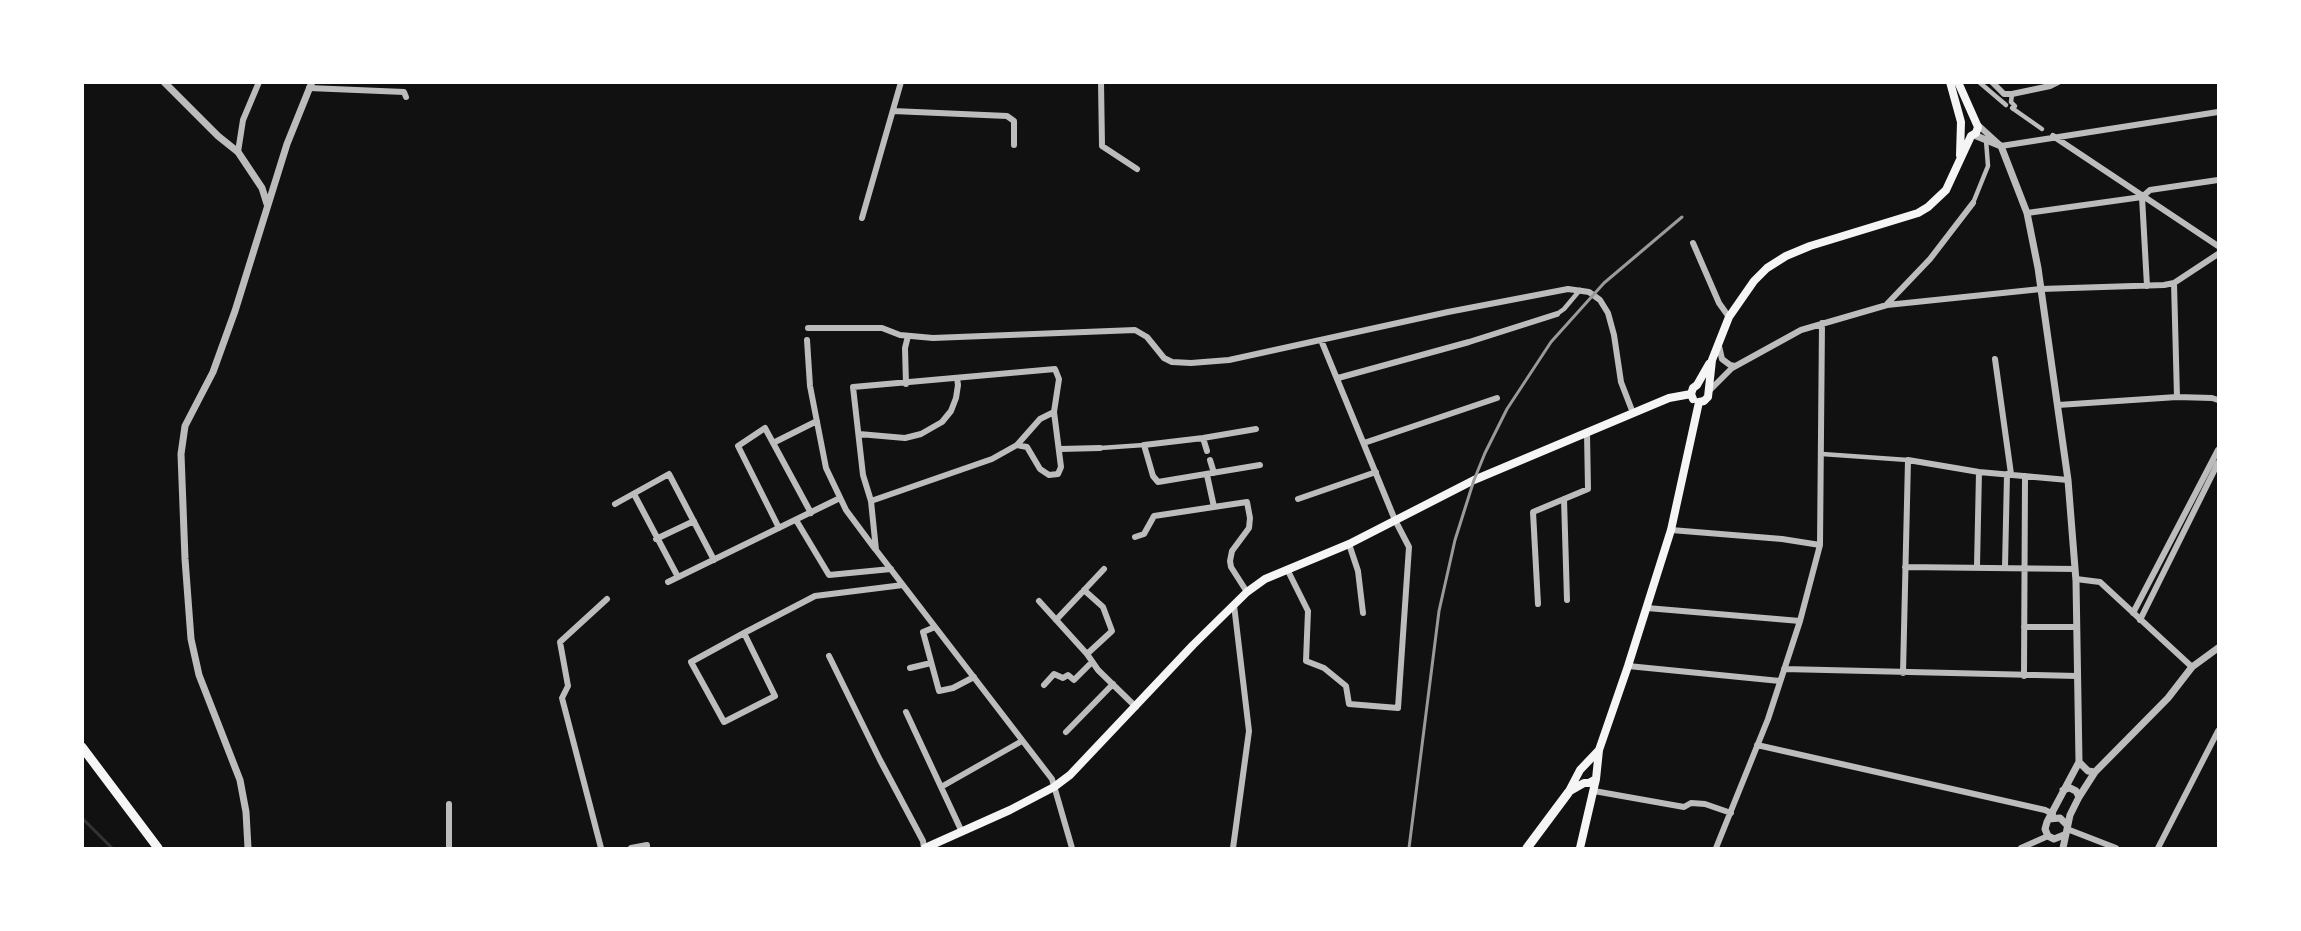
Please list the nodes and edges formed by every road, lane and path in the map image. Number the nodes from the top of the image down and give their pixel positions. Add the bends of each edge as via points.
1 (164, 82) edge
2 (259, 82) edge
3 (901, 82) edge
4 (1101, 82) edge
5 (1950, 82) edge
6 (1958, 82) edge
7 (1979, 82) edge
8 (1992, 82) edge
9 (2058, 82) edge
10 (311, 85) edge
11 (2012, 94) junction
12 (406, 97) dead end
13 (2006, 105) dead end
14 (892, 111) junction
15 (2218, 112) edge
16 (1976, 122) junction
17 (1961, 127) junction
18 (2042, 129) dead end
19 (1972, 135) junction
20 (2053, 136) junction
21 (1986, 138) junction
22 (1014, 145) dead end
23 (2001, 146) junction
24 (238, 152) junction
25 (1959, 161) junction
26 (1137, 168) dead end
27 (2218, 180) edge
28 (2142, 196) junction
29 (1973, 203) joint
30 (268, 205) junction
31 (2027, 213) junction
32 (862, 218) dead end
33 (1692, 243) dead end
34 (2218, 246) edge
35 (2218, 254) edge
36 (2174, 283) junction
37 (2147, 286) junction
38 (2041, 288) junction
39 (1580, 290) junction
40 (1887, 305) junction
41 (1557, 314) joint
42 (1729, 317) junction
43 (1822, 323) junction
44 (808, 328) dead end
45 (908, 336) junction
46 (807, 340) dead end
47 (1321, 340) junction
48 (1718, 342) junction
49 (1995, 359) dead end
50 (1712, 360) junction
51 (1735, 366) junction
52 (957, 378) junction
53 (1338, 378) junction
54 (906, 384) junction
55 (1697, 385) junction
56 (1709, 390) junction
57 (1691, 394) junction
58 (2177, 397) junction
59 (1497, 398) dead end
60 (2218, 400) edge
61 (1699, 402) junction
62 (2058, 405) junction
63 (1054, 412) junction
64 (1633, 413) junction
65 (817, 421) junction
66 (1256, 429) dead end
67 (1587, 433) junction
68 (859, 434) junction
69 (1203, 438) junction
70 (773, 443) junction
71 (1364, 443) junction
72 (1017, 445) junction
73 (1144, 445) junction
74 (1100, 448) joint
75 (1060, 449) junction
76 (2218, 450) edge
77 (1207, 452) dead end
78 (1822, 454) junction
79 (1210, 460) dead end
80 (1908, 460) junction
81 (2218, 463) edge
82 (1260, 465) dead end
83 (1376, 472) junction
84 (1979, 472) junction
85 (1210, 474) junction
86 (2009, 474) junction
87 (2025, 476) junction
88 (2068, 480) junction
89 (634, 494) junction
90 (840, 498) junction
91 (1298, 499) dead end
92 (1564, 499) junction
93 (871, 501) junction
94 (615, 504) dead end
95 (1214, 507) junction
96 (811, 513) junction
97 (796, 520) junction
98 (1395, 520) junction
99 (694, 521) junction
100 (779, 528) junction
101 (1671, 530) junction
102 (1135, 537) dead end
103 (656, 539) junction
104 (1349, 544) junction
105 (1820, 545) junction
106 (876, 550) junction
107 (714, 560) junction
108 (1977, 566) junction
109 (1905, 567) junction
110 (2005, 567) junction
111 (2024, 567) junction
112 (891, 569) junction
113 (1104, 569) dead end
114 (1287, 569) junction
115 (2075, 569) junction
116 (678, 577) junction
117 (2076, 579) junction
118 (668, 582) dead end
119 (903, 585) junction
120 (1084, 590) junction
121 (1247, 592) junction
122 (607, 599) dead end
123 (1567, 600) dead end
124 (1039, 601) dead end
125 (1538, 604) dead end
126 (1234, 605) junction
127 (1647, 608) junction
128 (1363, 613) dead end
129 (2133, 613) junction
130 (1056, 620) junction
131 (2140, 620) junction
132 (1800, 621) junction
133 (935, 627) junction
134 (2024, 627) junction
135 (2076, 627) junction
136 (744, 633) junction
137 (2218, 647) edge
138 (1087, 654) junction
139 (829, 656) dead end
140 (1092, 662) junction
141 (931, 663) junction
142 (1628, 666) junction
143 (2192, 667) junction
144 (910, 668) dead end
145 (1785, 669) junction
146 (1903, 673) junction
147 (2024, 676) junction
148 (2077, 676) junction
149 (974, 677) junction
150 (1780, 681) junction
151 (1113, 684) junction
152 (1044, 685) dead end
153 (1136, 707) junction
154 (906, 712) dead end
155 (2218, 731) edge
156 (1066, 732) dead end
157 (1022, 741) junction
158 (1757, 745) junction
159 (82, 747) edge
160 (1599, 750) junction
161 (2079, 762) junction
162 (1581, 769) junction
163 (2095, 772) junction
164 (1596, 776) junction
165 (1585, 783) junction
166 (1054, 787) junction
167 (941, 788) junction
168 (2063, 790) junction
169 (1594, 791) junction
170 (1568, 793) junction
171 (2079, 796) junction
172 (449, 804) dead end
173 (1731, 813) junction
174 (2052, 816) junction
175 (2066, 830) junction
176 (962, 832) junction
177 (2048, 836) junction
178 (158, 849) edge
179 (248, 849) edge
180 (449, 849) edge
181 (601, 849) edge
182 (631, 849) edge
183 (647, 849) edge
184 (925, 849) edge
185 (1072, 849) edge
186 (1233, 849) edge
187 (1527, 849) edge
188 (1580, 849) edge
189 (1716, 849) edge
190 (2020, 849) edge
191 (2063, 849) edge
192 (2116, 849) edge
193 (2158, 849) edge

1 - 24 street
2 - 24 street via 243,120
3 - 14 street
4 - 26 street via 1102,146
5 - 17 main road
6 - 16 main road
7 - 13 street
8 - 11 street via 2004,94
9 - 11 street
10 - 12 street via 404,92
10 - 30 street
11 - 18 street via 2013,109
14 - 22 street via 1007,116 1014,121
14 - 32 street
15 - 20 street
16 - 17 main road via 1969,118
16 - 19 main road via 1977,130
16 - 23 street
17 - 19 main road via 1965,135
17 - 25 main road
19 - 21 street
19 - 25 main road
20 - 23 street
20 - 28 street
21 - 23 street
21 - 29 street via 1988,166
23 - 31 street
24 - 30 street via 262,188
25 - 42 main road via 1946,190 1928,207 1786,256 1754,280
27 - 28 street via 2150,190
28 - 31 street
28 - 34 street
28 - 37 street
29 - 40 street via 1930,259
30 - 179 street via 213,372 185,426 181,454 191,639 199,675 240,780
31 - 38 street
33 - 42 street
35 - 36 street
36 - 37 street
36 - 58 street
37 - 38 street
38 - 40 street
38 - 62 street
39 - 41 street
39 - 47 street via 1558,290
39 - 64 street via 1600,300 1608,313 1621,382
40 - 43 street
41 - 53 street
42 - 48 main road
43 - 51 street via 1801,330
43 - 78 street
44 - 45 street via 882,328
45 - 47 street via 1135,330 1164,358 1191,363 1229,360
45 - 54 street
46 - 65 street
47 - 53 street
48 - 50 main road
48 - 51 street via 1722,359
49 - 86 street
50 - 55 main road
50 - 56 main road
51 - 56 street
52 - 54 street
52 - 63 street via 1055,369 1059,379
52 - 68 street via 956,398 942,423 905,438
53 - 71 street
54 - 68 street via 853,387
55 - 56 main road
55 - 57 main road
56 - 61 main road via 1707,399
57 - 61 main road
57 - 64 main road via 1669,398
58 - 60 street
58 - 62 street
59 - 71 street
61 - 101 main road
62 - 88 street
63 - 72 street via 1040,419
63 - 75 street
64 - 67 main road
65 - 70 street
65 - 90 street via 825,468
66 - 69 street
67 - 92 street via 1588,489
67 - 98 main road via 1474,480
68 - 93 street via 863,475
69 - 73 street
69 - 77 street
70 - 96 street
70 - 100 street via 765,428 738,446
71 - 83 street
72 - 75 street via 1027,447 1040,469 1049,475 1058,474 1061,467
72 - 93 street via 992,459
73 - 74 street
73 - 85 street via 1158,482
74 - 75 street
76 - 129 street
78 - 80 street
78 - 105 street
79 - 85 street
80 - 84 street
80 - 109 street
81 - 131 street
82 - 85 street
83 - 91 street
83 - 98 street
84 - 86 street
84 - 108 street
85 - 95 street
86 - 87 street
86 - 110 street
87 - 88 street
87 - 111 street
88 - 115 street
89 - 94 street
89 - 99 street via 669,474
89 - 103 street
90 - 96 street
90 - 106 street
92 - 123 street
92 - 125 street via 1533,512
93 - 106 street
95 - 102 street via 1154,516 1144,534
95 - 121 street via 1247,502 1249,528 1232,551 1230,561
96 - 97 street
97 - 100 street
97 - 112 street via 829,575
98 - 104 main road
98 - 114 street via 1409,547 1398,708 1349,704 1346,686 1324,668 1306,661 1308,611
99 - 103 street
99 - 107 street
100 - 107 street
101 - 105 street
101 - 127 main road
103 - 116 street
104 - 114 main road
104 - 128 street via 1358,572
105 - 132 street
106 - 112 street
107 - 116 street
108 - 109 street
108 - 110 street
109 - 146 street
110 - 111 street
111 - 115 street
111 - 134 street
112 - 119 street
113 - 120 street
114 - 121 main road
115 - 117 street
116 - 118 street
117 - 129 street via 2100,582
117 - 135 street
119 - 133 street
119 - 136 street via 815,596
120 - 130 street
120 - 138 street via 1103,608 1112,631
121 - 126 main road
122 - 181 street via 560,642 568,686 562,698
124 - 130 street
126 - 153 main road
126 - 186 street via 1249,730
127 - 132 street
127 - 142 main road
129 - 131 street
130 - 138 street
131 - 143 street
132 - 145 street
133 - 141 street via 923,633
133 - 149 street
134 - 135 street
134 - 147 street
135 - 148 street
136 - 136 street via 775,696 724,722 691,662
137 - 143 street
138 - 140 street
139 - 184 street
140 - 151 street
140 - 152 street via 1074,680 1068,675 1063,678 1054,674
141 - 144 street
141 - 149 street via 939,692
142 - 150 street
142 - 160 main road
143 - 163 street via 2168,698
145 - 146 street
145 - 150 street
146 - 147 street
147 - 148 street
148 - 161 street
149 - 157 street
150 - 158 street
151 - 153 street
151 - 156 street
153 - 166 main road
154 - 167 street
155 - 193 street
157 - 166 street
157 - 167 street
158 - 173 street
158 - 174 street
159 - 178 highway
160 - 162 main road
160 - 164 main road
161 - 163 street
161 - 168 street
162 - 164 main road via 1592,766
162 - 165 main road via 1580,778
162 - 170 main road
163 - 171 street
164 - 165 main road
164 - 169 main road
165 - 169 main road
165 - 170 main road
166 - 176 main road
166 - 185 street
167 - 176 street
168 - 171 street via 2070,788
168 - 174 street
169 - 173 street via 1684,807 1705,804
169 - 188 main road
170 - 187 highway
171 - 175 street
172 - 180 street
173 - 189 street
174 - 175 street via 2063,819
174 - 177 street via 2045,829
175 - 177 street via 2058,839
175 - 191 street
175 - 192 street
176 - 184 main road
177 - 190 street
182 - 183 street via 647,845

